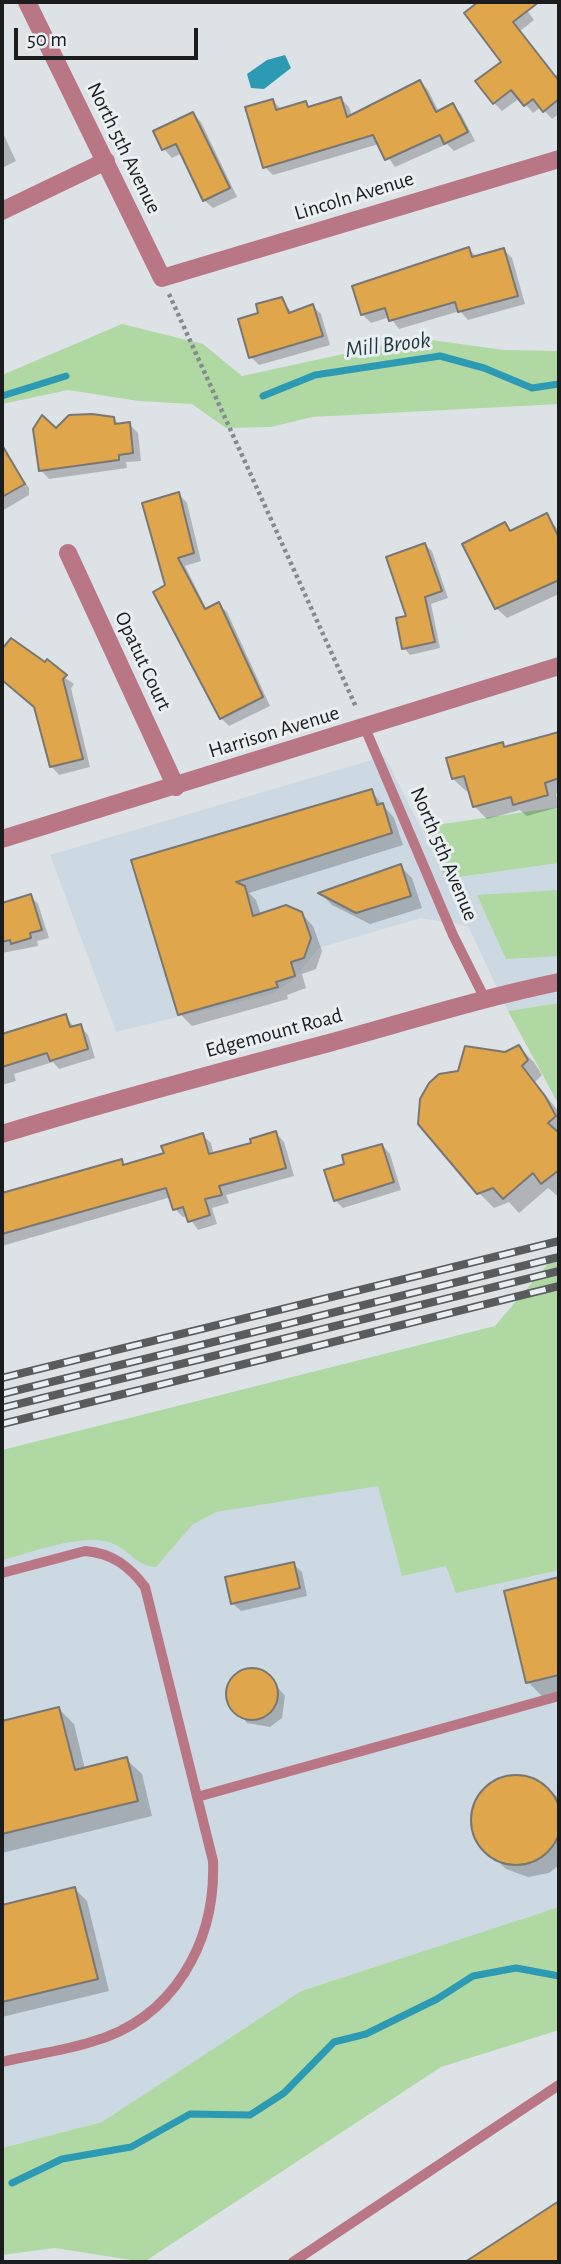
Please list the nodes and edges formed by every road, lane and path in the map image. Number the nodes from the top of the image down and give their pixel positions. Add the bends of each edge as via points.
1 (27, 2) edge
2 (559, 159) edge
3 (106, 162) junction
4 (2, 211) edge
5 (162, 278) junction
6 (68, 553) dead end
7 (559, 666) edge
8 (366, 728) junction
9 (176, 787) junction
10 (2, 839) edge
11 (559, 982) edge
12 (484, 998) junction
13 (2, 1134) edge
14 (2, 1573) edge
15 (559, 1696) edge
16 (197, 1797) junction
17 (2, 2062) edge
18 (559, 2085) edge
19 (293, 2262) edge

1 - 3 street, North 5th Avenue
2 - 5 street, Lincoln Avenue
3 - 4 street
3 - 5 street, North 5th Avenue
5 - 8 path
6 - 9 street, Opatut Court
7 - 8 street, Harrison Avenue
8 - 9 street, Harrison Avenue
8 - 12 lane, North 5th Avenue
9 - 10 street, Harrison Avenue
11 - 12 street, Edgemount Road
12 - 13 street, Edgemount Road
14 - 16 lane via 85,1552 108,1555 136,1576 150,1602
15 - 16 lane
16 - 17 lane via 213,1861 214,1890 200,1945 169,1994 147,2015 93,2042
18 - 19 lane

